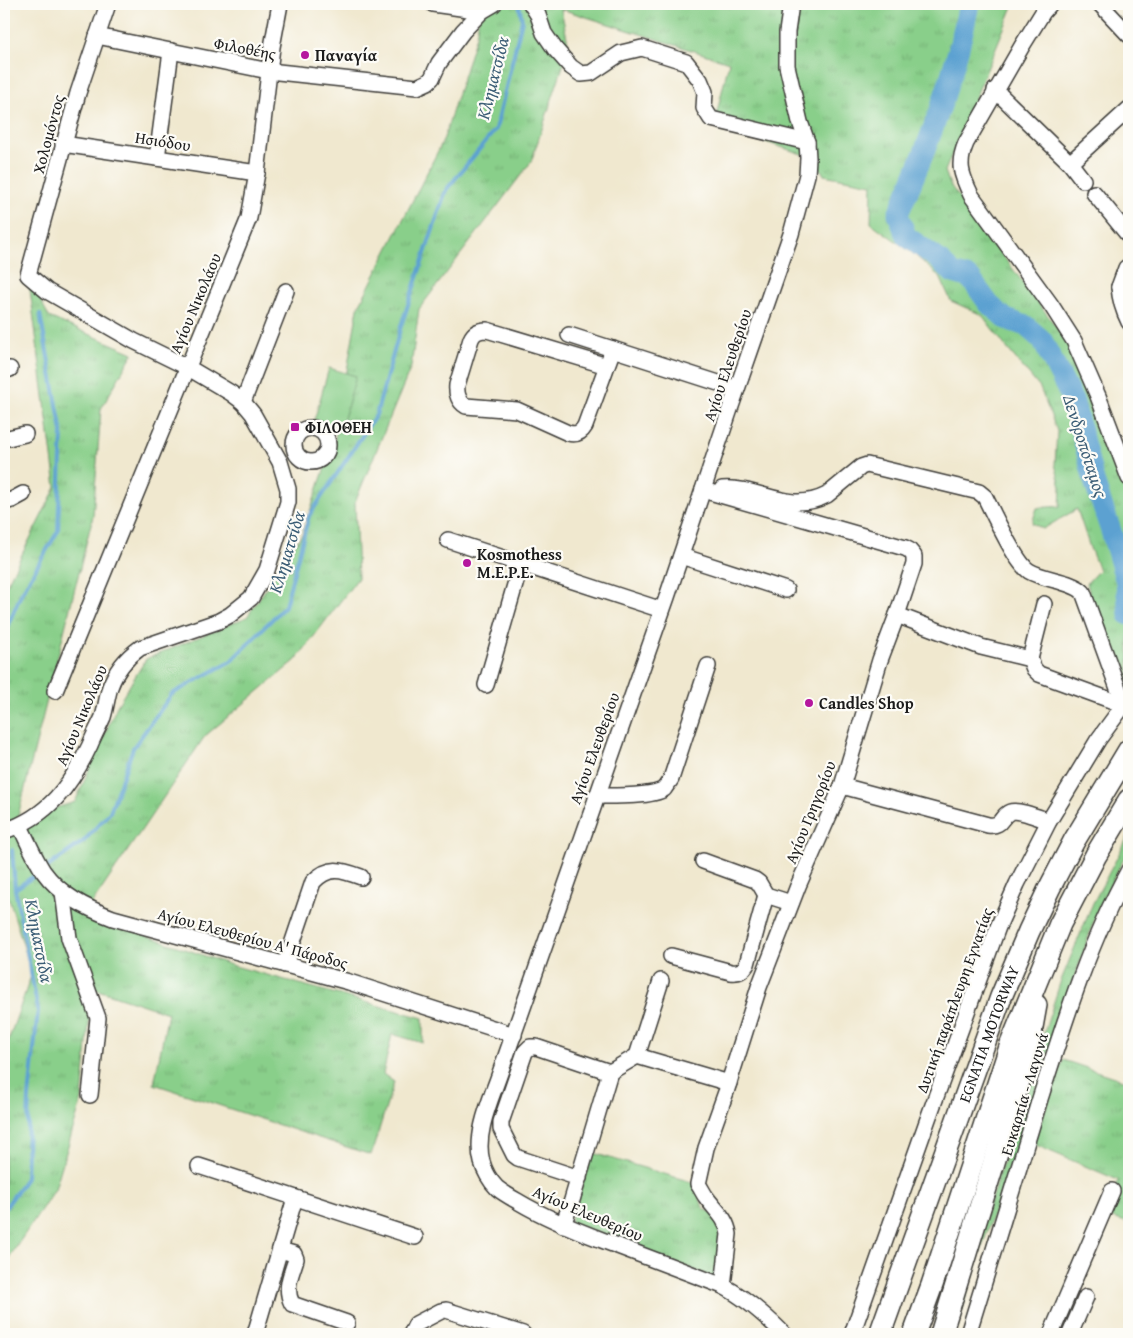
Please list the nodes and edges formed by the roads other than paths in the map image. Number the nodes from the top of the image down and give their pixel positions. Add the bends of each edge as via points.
1 (108, 4) edge
2 (280, 4) edge
3 (433, 4) edge
4 (530, 4) edge
5 (791, 4) edge
6 (1050, 4) edge
7 (1100, 4) edge
8 (488, 7) edge
9 (1129, 35) edge
10 (97, 36) junction
11 (171, 51) junction
12 (269, 71) junction
13 (995, 90) junction
14 (1129, 109) edge
15 (807, 142) junction
16 (64, 144) junction
17 (157, 158) junction
18 (1070, 162) junction
19 (257, 173) junction
20 (1084, 180) dead end
21 (1094, 193) dead end
22 (1129, 236) edge
23 (1129, 266) edge
24 (1124, 289) edge
25 (286, 291) dead end
26 (1129, 322) edge
27 (568, 335) dead end
28 (613, 349) junction
29 (606, 366) junction
30 (187, 368) junction
31 (737, 389) junction
32 (243, 402) junction
33 (25, 434) dead end
34 (4, 439) edge
35 (295, 452) dead end
36 (280, 462) junction
37 (1129, 478) edge
38 (703, 490) junction
39 (23, 494) dead end
40 (4, 502) edge
41 (448, 540) dead end
42 (681, 556) junction
43 (521, 564) junction
44 (786, 590) dead end
45 (1044, 604) dead end
46 (662, 610) junction
47 (897, 615) junction
48 (1030, 659) junction
49 (708, 666) dead end
50 (486, 685) dead end
51 (55, 691) dead end
52 (1127, 702) edge
53 (1129, 750) edge
54 (842, 786) junction
55 (596, 796) junction
56 (1129, 800) edge
57 (1049, 821) junction
58 (20, 826) junction
59 (4, 831) edge
60 (703, 861) dead end
61 (1129, 870) edge
62 (361, 877) dead end
63 (63, 892) junction
64 (766, 895) junction
65 (791, 903) junction
66 (671, 956) dead end
67 (285, 965) junction
68 (1042, 968) junction
69 (661, 981) dead end
70 (514, 1035) junction
71 (637, 1056) junction
72 (610, 1072) junction
73 (729, 1083) junction
74 (90, 1095) dead end
75 (199, 1166) dead end
76 (579, 1178) junction
77 (1112, 1191) dead end
78 (295, 1198) junction
79 (563, 1225) junction
80 (414, 1237) dead end
81 (280, 1250) junction
82 (723, 1286) junction
83 (1086, 1297) dead end
84 (347, 1323) dead end
85 (255, 1334) edge
86 (411, 1334) edge
87 (523, 1334) edge
88 (784, 1334) edge
89 (852, 1334) edge
90 (880, 1334) edge
91 (914, 1334) edge
92 (942, 1334) edge
93 (968, 1334) edge
94 (1051, 1334) edge
95 (1070, 1334) edge

1 - 10 street, Χολομόντος
2 - 12 street, Αγίου Νικολάου
3 - 8 street
4 - 15 street via 554,49 581,74 591,73 621,53 642,48 686,62 700,80 705,92 704,108 711,118
5 - 15 street, Αγίου Ελευθερίου via 787,66
6 - 13 street
7 - 9 street
8 - 12 street, Φιλοθέης via 463,31 432,78 417,87
10 - 11 street, Φιλοθέης
10 - 16 street, Χολομόντος
11 - 12 street, Φιλοθέης
11 - 17 street
12 - 19 street, Αγίου Νικολάου
13 - 18 street
13 - 37 street via 961,153 963,180 1074,341
14 - 18 street
15 - 31 street, Αγίου Ελευθερίου via 807,175 791,234
16 - 17 street, Ησιόδου
16 - 30 street, Χολομόντος via 28,276 47,292
17 - 19 street, Ησιόδου
18 - 20 street
19 - 30 street, Αγίου Νικολάου via 246,228
21 - 22 street
23 - 24 street via 1126,268
24 - 26 street via 1120,299
25 - 32 street
27 - 28 street
28 - 29 street
28 - 31 street
29 - 29 street via 585,426 576,434 516,410 466,406 457,392 471,339 479,331 487,330
30 - 32 street, Αγίου Νικολάου
30 - 51 street
31 - 38 street, Αγίου Ελευθερίου
32 - 36 street, Αγίου Νικολάου
33 - 34 street
35 - 36 street
36 - 58 street, Αγίου Νικολάου via 288,489 288,502 267,570 251,598 219,621 140,648 129,656 114,677 103,716 75,775 58,798
38 - 42 street, Αγίου Ελευθερίου
38 - 47 street, Αγίου Γρηγορίου via 909,550 914,556 914,564
38 - 52 street via 734,488 781,501 810,501 827,496 860,467 867,466 979,492 1026,569 1083,592
39 - 40 street
41 - 43 street
42 - 44 street
42 - 46 street, Αγίου Ελευθερίου
43 - 46 street
43 - 50 street
45 - 48 street
46 - 55 street, Αγίου Ελευθερίου
47 - 48 street via 981,647
47 - 54 street, Αγίου Γρηγορίου
48 - 52 street via 1039,674
49 - 55 street via 671,779 663,789 647,794
52 - 57 street, Δυτική παράπλευρη Εγνατίας via 1098,740
53 - 90 highway, EGNATIA MOTORWAY via 1074,841 1029,931 1001,997
54 - 57 street via 992,826 1007,813 1015,811
54 - 65 street, Αγίου Γρηγορίου
55 - 70 street, Αγίου Ελευθερίου
56 - 68 highway, EGNATIA MOTORWAY via 1060,924
57 - 89 street, Δυτική παράπλευρη Εγνατίας via 998,927
58 - 59 street, Αγίου Νικολάου
58 - 63 street, Αγίου Ελευθερίου Α' Πάροδος via 42,870
60 - 64 street via 755,880
61 - 93 street, Ευκαρπία - Λαγυνά via 1072,999
62 - 67 street via 330,870 313,882
63 - 67 street, Αγίου Ελευθερίου Α' Πάροδος via 74,901 113,918
63 - 74 street via 69,938 98,1018
64 - 65 street
64 - 66 street via 746,964 739,972
65 - 73 street, Αγίου Γρηγορίου via 759,987
67 - 70 street, Αγίου Ελευθερίου Α' Πάροδος
68 - 91 highway, EGNATIA MOTORWAY via 1011,1044
68 - 92 highway via 1027,1055
69 - 71 street
70 - 79 street, Αγίου Ελευθερίου via 483,1125 480,1143 482,1163 497,1188
71 - 72 street
71 - 73 street
72 - 76 street
72 - 76 street via 530,1047 525,1052 501,1122 501,1129 518,1158
73 - 82 street, Αγίου Γρηγορίου via 706,1148 698,1184 728,1226
75 - 78 street
76 - 79 street
77 - 94 street
78 - 80 street
78 - 81 street
79 - 82 street, Αγίου Ελευθερίου
81 - 84 street via 294,1254 296,1259 288,1287 292,1304
81 - 85 street
82 - 88 street, Αγίου Ελευθερίου
83 - 95 street
86 - 87 street via 416,1324 446,1310

